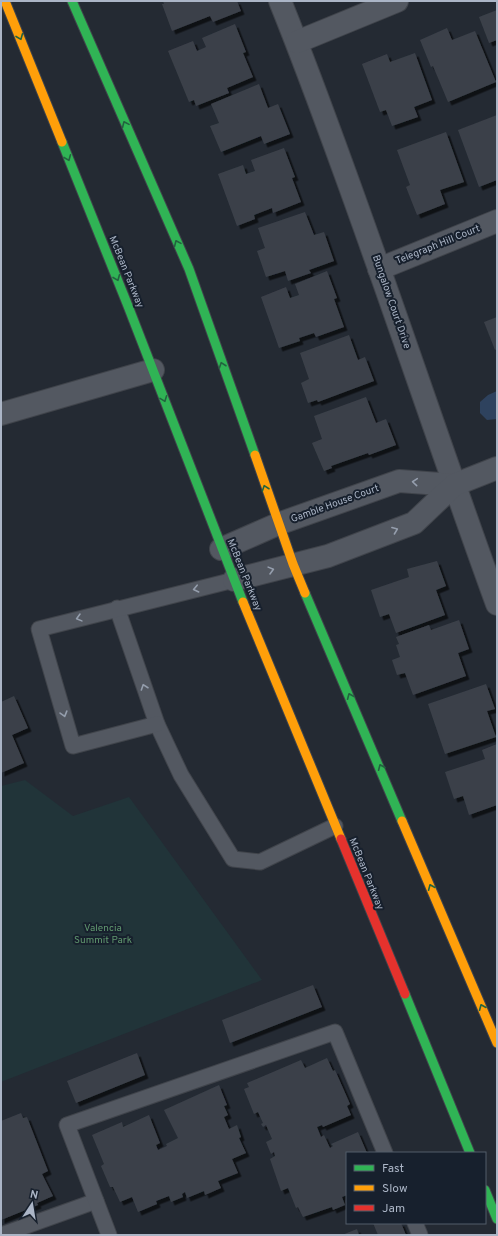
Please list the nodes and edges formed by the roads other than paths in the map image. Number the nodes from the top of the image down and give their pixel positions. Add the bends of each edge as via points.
1 (5, 1) edge
2 (72, 1) edge
3 (280, 1) edge
4 (397, 1) edge
5 (297, 42) junction
6 (497, 221) edge
7 (379, 269) junction
8 (153, 370) junction
9 (1, 414) edge
10 (497, 468) edge
11 (454, 486) junction
12 (278, 524) junction
13 (221, 549) junction
14 (293, 564) junction
15 (234, 580) junction
16 (497, 604) edge
17 (116, 608) junction
18 (157, 724) junction
19 (335, 826) junction
20 (497, 1043) edge
21 (385, 1152) edge
22 (470, 1152) edge
23 (486, 1192) edge
24 (96, 1202) junction
25 (497, 1219) edge
26 (414, 1224) edge
27 (2, 1235) edge
28 (109, 1235) edge
29 (420, 1235) edge

1 -> 8 main road, McBean Parkway
12 -> 2 main road via 189,269
3 - 5 street, Bungalow Court Drive
4 - 5 street
5 - 7 street, Bungalow Court Drive
6 - 7 street, Telegraph Hill Court
7 - 11 street, Bungalow Court Drive
8 - 9 street
8 -> 13 main road, McBean Parkway
10 - 11 street, Gamble House Court
11 -> 12 street, Gamble House Court via 399,481
14 -> 11 street, Gamble House Court via 328,556 414,523
11 - 16 street, Bungalow Court Drive
12 - 13 street, Gamble House Court
12 - 14 main road
13 - 15 main road, McBean Parkway
15 -> 14 street, Gamble House Court
20 -> 14 main road
15 -> 17 lane
15 - 19 main road, McBean Parkway
18 -> 17 lane
17 -> 18 lane via 39,629 73,746
18 - 19 lane via 181,775 233,859 260,862
19 - 22 main road, McBean Parkway
21 - 24 lane via 335,1032 68,1125
23 - 25 main road
24 - 27 lane
24 - 28 lane
26 - 29 lane

